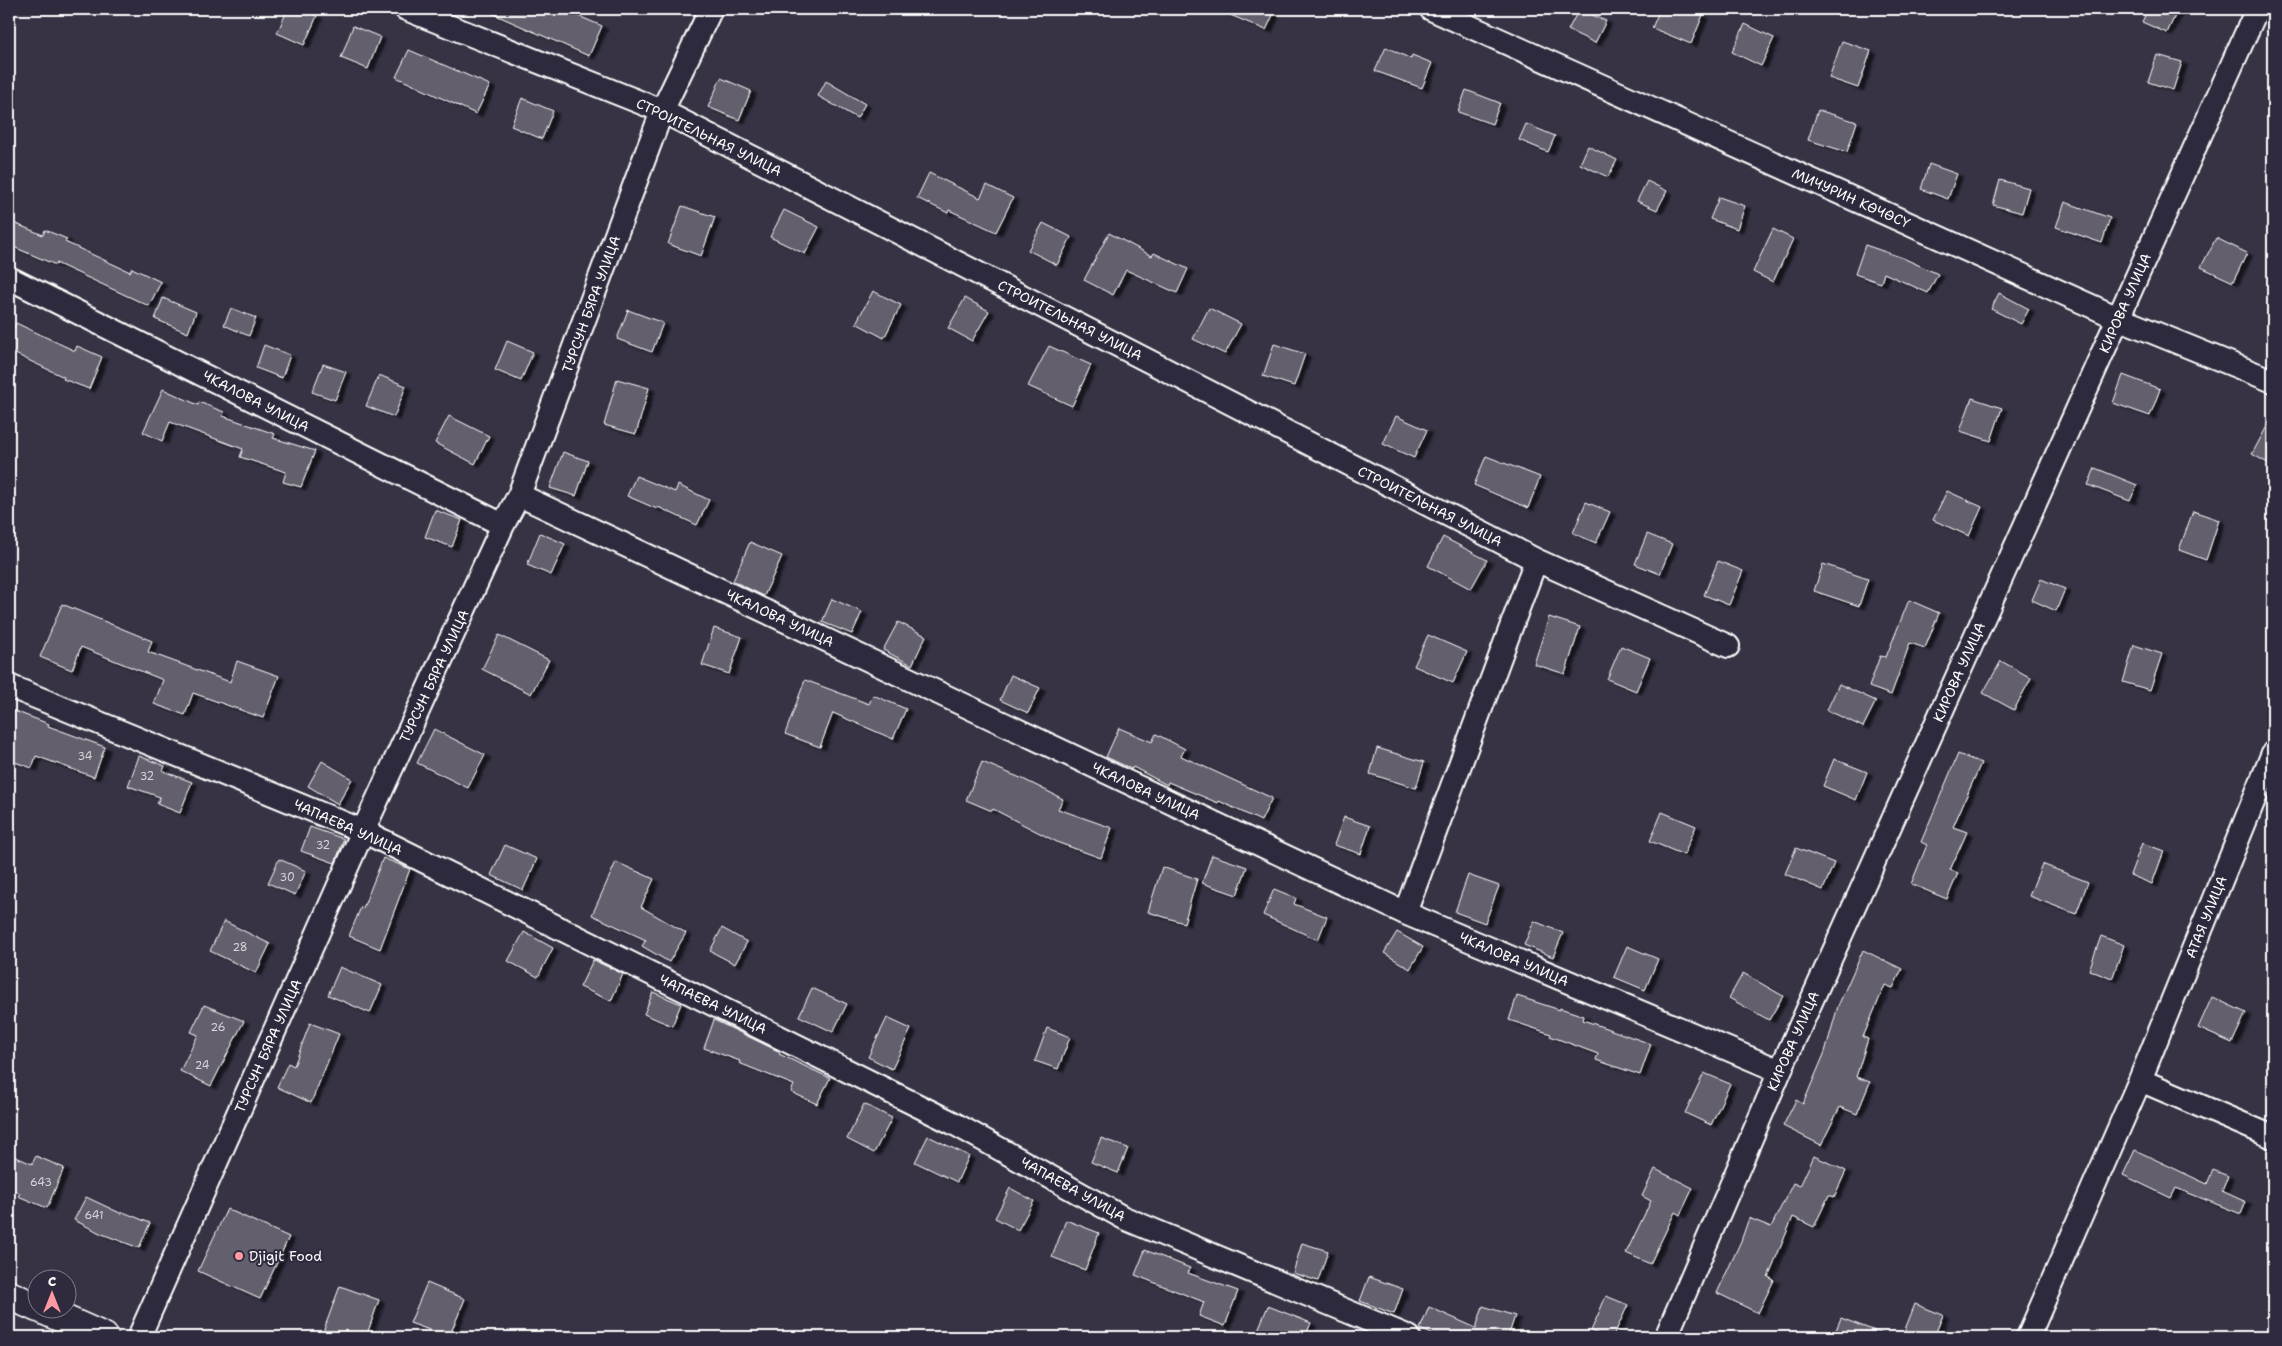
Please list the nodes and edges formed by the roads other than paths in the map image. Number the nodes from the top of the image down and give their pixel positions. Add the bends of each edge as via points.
1 (406, 9) edge
2 (711, 9) edge
3 (1431, 9) edge
4 (2257, 9) edge
5 (662, 111) junction
6 (9, 278) edge
7 (2118, 318) junction
8 (2273, 381) edge
9 (520, 495) junction
10 (503, 525) junction
11 (1536, 560) junction
12 (1728, 646) dead end
13 (9, 686) edge
14 (2273, 753) edge
15 (363, 831) junction
16 (1406, 913) junction
17 (1780, 1071) junction
18 (2140, 1080) junction
19 (2273, 1137) edge
20 (9, 1295) edge
21 (28, 1304) edge
22 (61, 1318) edge
23 (104, 1337) edge
24 (139, 1337) edge
25 (1409, 1337) edge
26 (1666, 1337) edge
27 (2028, 1337) edge

1 - 5 street, СТРОИТЕЛЬНАЯ УЛИЦА
2 - 5 street, ТУРСУН БЯРА УЛИЦА
3 - 7 street, МИЧУРИН КӨЧӨСҮ
4 - 7 street, КИРОВА УЛИЦА
5 - 9 street, ТУРСУН БЯРА УЛИЦА
5 - 11 street, СТРОИТЕЛЬНАЯ УЛИЦА
6 - 10 street, ЧКАЛОВА УЛИЦА
7 - 8 street, МИЧУРИН КӨЧӨСҮ
7 - 17 street, КИРОВА УЛИЦА
9 - 10 street, ТУРСУН БЯРА УЛИЦА
9 - 16 street, ЧКАЛОВА УЛИЦА
10 - 15 street, ТУРСУН БЯРА УЛИЦА
11 - 12 street, СТРОИТЕЛЬНАЯ УЛИЦА
11 - 16 street
13 - 15 street, ЧАПАЕВА УЛИЦА
14 - 18 street, АТАЯ УЛИЦА
15 - 24 street, ТУРСУН БЯРА УЛИЦА
15 - 25 street, ЧАПАЕВА УЛИЦА via 953,1123 1124,1218
16 - 17 street, ЧКАЛОВА УЛИЦА
17 - 26 street, КИРОВА УЛИЦА
18 - 19 street
18 - 27 street, АТАЯ УЛИЦА
20 - 21 main road
22 - 23 main road

